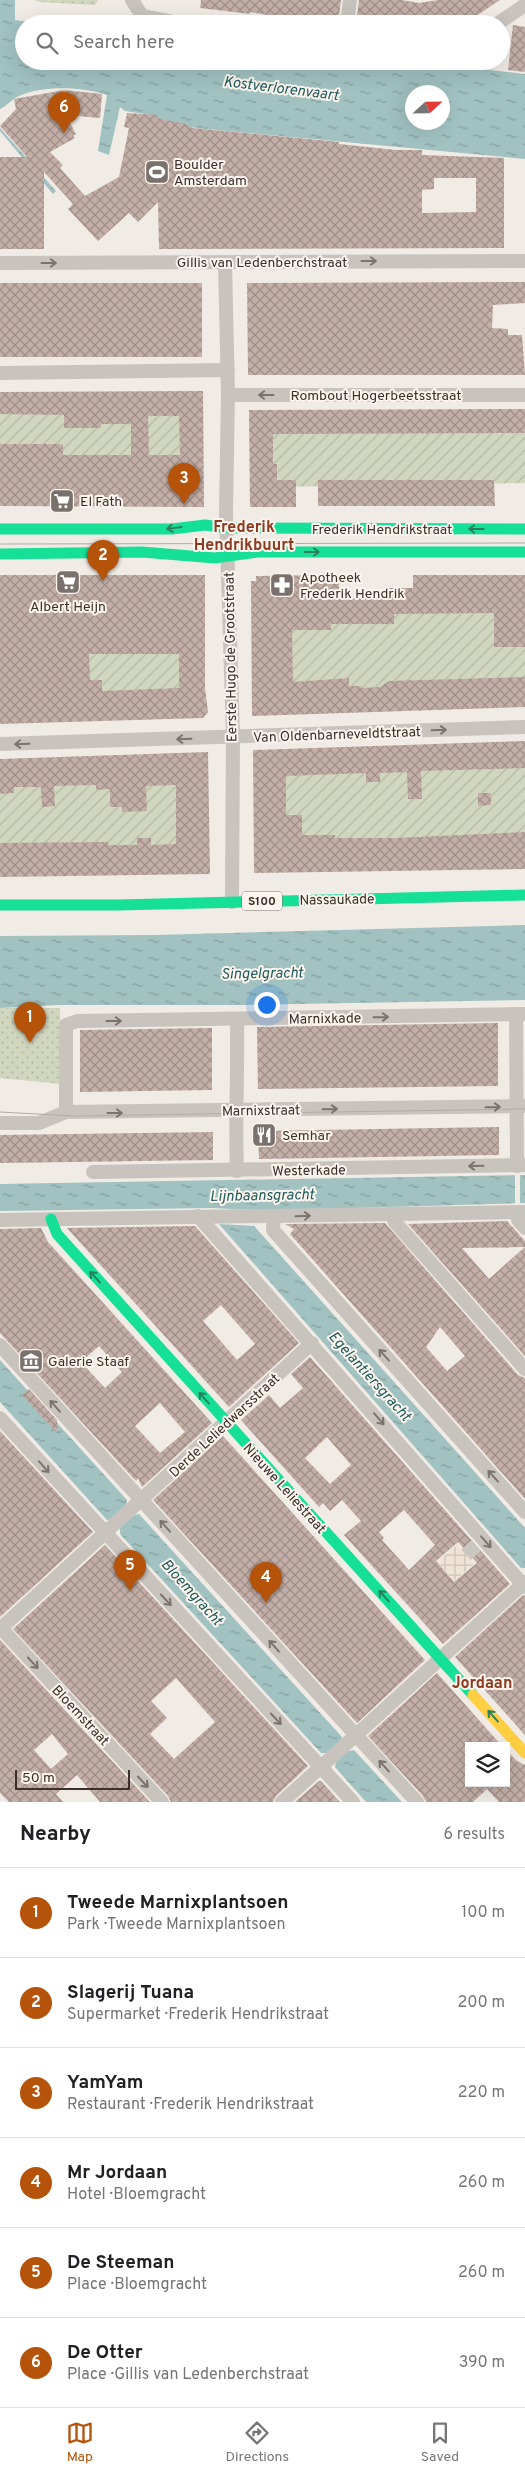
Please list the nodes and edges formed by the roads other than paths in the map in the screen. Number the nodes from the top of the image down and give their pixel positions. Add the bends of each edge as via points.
1 (132, 0) edge
2 (350, 0) edge
3 (525, 5) edge
4 (141, 15) edge
5 (348, 15) edge
6 (510, 15) edge
7 (525, 261) edge
8 (225, 262) junction
9 (0, 263) edge
10 (228, 370) junction
11 (0, 373) edge
12 (228, 395) junction
13 (525, 395) edge
14 (227, 528) junction
15 (0, 529) edge
16 (525, 529) edge
17 (525, 552) edge
18 (0, 554) edge
19 (228, 555) junction
20 (525, 727) edge
21 (233, 737) junction
22 (0, 744) edge
23 (525, 895) edge
24 (232, 902) junction
25 (0, 904) edge
26 (520, 1014) edge
27 (237, 1020) junction
28 (521, 1106) edge
29 (236, 1111) junction
30 (66, 1112) junction
31 (0, 1123) edge
32 (521, 1166) edge
33 (237, 1171) junction
34 (94, 1172) dead end
35 (521, 1212) edge
36 (394, 1214) junction
37 (198, 1216) junction
38 (274, 1217) junction
39 (51, 1219) junction
40 (0, 1220) edge
41 (525, 1228) edge
42 (312, 1343) junction
43 (0, 1345) edge
44 (525, 1370) edge
45 (0, 1418) edge
46 (226, 1423) junction
47 (139, 1503) junction
48 (525, 1512) edge
49 (109, 1530) junction
50 (524, 1584) edge
51 (0, 1628) edge
52 (441, 1659) junction
53 (352, 1738) junction
54 (525, 1753) edge
55 (324, 1763) junction
56 (162, 1802) edge
57 (282, 1802) edge
58 (353, 1802) edge
59 (417, 1802) edge

1 - 4 street
2 - 5 street
3 - 6 street
8 -> 7 street, Gillis van Ledenberchstraat
9 -> 8 street, Gillis van Ledenberchstraat
8 - 10 street, Eerste Hugo de Grootstraat
10 - 11 street
10 - 12 street, Eerste Hugo de Grootstraat
13 -> 12 street, Rombout Hogerbeetsstraat
12 - 14 street, Eerste Hugo de Grootstraat
14 -> 15 street, Frederik Hendrikstraat via 205,524 172,529
16 -> 14 street, Frederik Hendrikstraat
14 - 19 street, Eerste Hugo de Grootstraat
19 -> 17 street, Frederik Hendrikstraat via 258,552
18 - 19 street, Frederik Hendrikstraat via 142,552 215,558
19 - 21 street, Eerste Hugo de Grootstraat
21 -> 20 street, Van Oldenbarneveldtstraat
21 -> 22 street, Van Oldenbarneveldtstraat
21 - 24 street, Eerste Hugo de Grootstraat
23 - 24 street, Nassaukade / S100
24 - 25 street, Nassaukade / S100
27 -> 26 street, Marnixkade
26 - 28 street
27 - 29 street
30 -> 27 street, Marnixkade via 66,1024 77,1021
29 -> 28 street, Marnixstraat
28 - 32 street
30 -> 29 street, Marnixstraat
29 - 33 street
30 - 31 street, Marnixstraat via 39,1124
32 -> 33 street, Westerkade
33 - 34 street, Westerkade
35 - 36 street
35 - 41 street via 518,1220
38 -> 36 street
36 - 44 street via 394,1220
37 - 38 street
37 - 39 street
37 - 42 street
48 -> 38 street via 273,1230
39 - 40 street
46 -> 39 street, Nieuwe Leliestraat via 57,1234
42 - 46 street, Derde Leliedwarsstraat
42 -> 50 street
47 -> 43 street
45 -> 49 street
46 - 47 street, Derde Leliedwarsstraat
52 -> 46 street, Nieuwe Leliestraat
47 - 49 street, Derde Leliedwarsstraat
53 -> 47 street
49 - 51 street, Derde Leliedwarsstraat
49 -> 55 street
50 - 52 street
51 -> 56 street, Bloemstraat
52 - 53 street
54 -> 52 street, Nieuwe Leliestraat
53 - 55 street
59 -> 53 street
55 - 57 street
55 - 58 street

